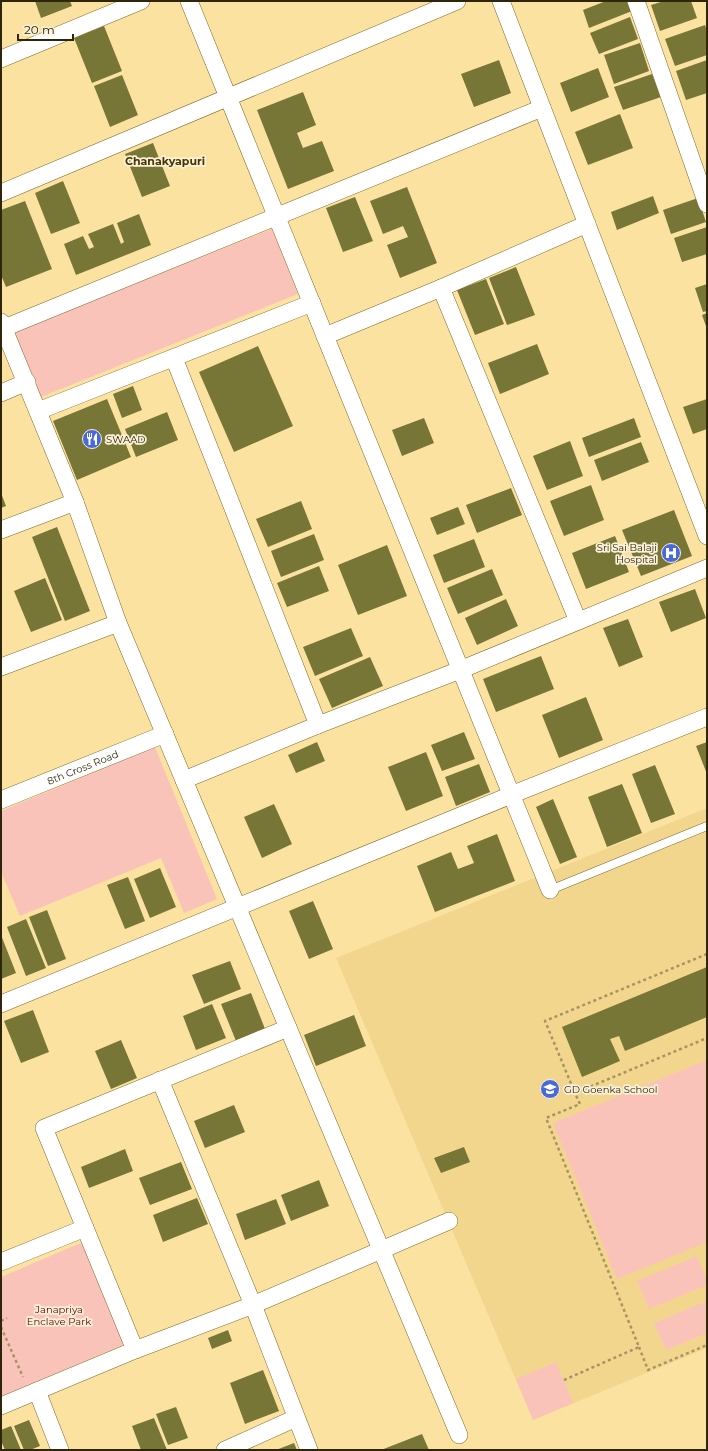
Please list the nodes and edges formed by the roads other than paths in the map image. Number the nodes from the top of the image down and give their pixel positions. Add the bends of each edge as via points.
1 (141, 1) edge
2 (189, 1) edge
3 (456, 1) edge
4 (501, 1) edge
5 (636, 1) edge
6 (1, 59) edge
7 (228, 98) junction
8 (542, 108) junction
9 (1, 193) edge
10 (707, 204) edge
11 (276, 217) junction
12 (587, 224) junction
13 (441, 288) junction
14 (312, 303) junction
15 (2, 325) edge
16 (325, 336) junction
17 (174, 358) junction
18 (27, 382) junction
19 (1, 393) edge
20 (38, 411) junction
21 (75, 502) junction
22 (1, 530) edge
23 (707, 536) edge
24 (707, 568) edge
25 (578, 621) junction
26 (118, 623) junction
27 (1, 667) edge
28 (460, 670) junction
29 (707, 717) edge
30 (318, 725) junction
31 (165, 734) junction
32 (184, 780) junction
33 (511, 794) junction
34 (1, 800) edge
35 (707, 826) edge
36 (550, 890) joint
37 (238, 907) junction
38 (1, 1004) edge
39 (288, 1028) junction
40 (160, 1080) junction
41 (449, 1221) dead end
42 (85, 1228) junction
43 (381, 1251) junction
44 (1, 1262) edge
45 (253, 1305) junction
46 (135, 1350) junction
47 (37, 1391) junction
48 (1, 1406) edge
49 (296, 1418) junction
50 (459, 1435) dead end
51 (60, 1450) edge
52 (225, 1450) edge
53 (309, 1450) edge

1 - 6 street
2 - 7 street
3 - 7 street
4 - 8 street
5 - 10 street
7 - 9 street
7 - 11 street
8 - 11 street
8 - 12 street
11 - 14 street
11 - 15 street
12 - 13 street
12 - 23 street
13 - 16 street
13 - 25 street
14 - 16 street
14 - 17 street
15 - 18 street
16 - 28 street
17 - 20 street
17 - 30 street
18 - 19 street
18 - 20 street
20 - 21 street
21 - 22 street
21 - 26 street
24 - 25 street
25 - 28 street
26 - 27 street
26 - 31 street
28 - 30 street
28 - 33 street
29 - 33 street
30 - 32 street
31 - 32 street
31 - 34 street, 8th Cross Road
32 - 37 street
33 - 36 street
33 - 37 street
35 - 36 lane
37 - 38 street
37 - 39 street
39 - 40 street
39 - 43 street
40 - 42 street via 44,1128
40 - 45 street
41 - 43 street
42 - 44 street
42 - 46 street
43 - 45 street
43 - 50 street
45 - 46 street
45 - 49 street
46 - 47 street
47 - 48 street
47 - 51 street
49 - 52 street
49 - 53 street

